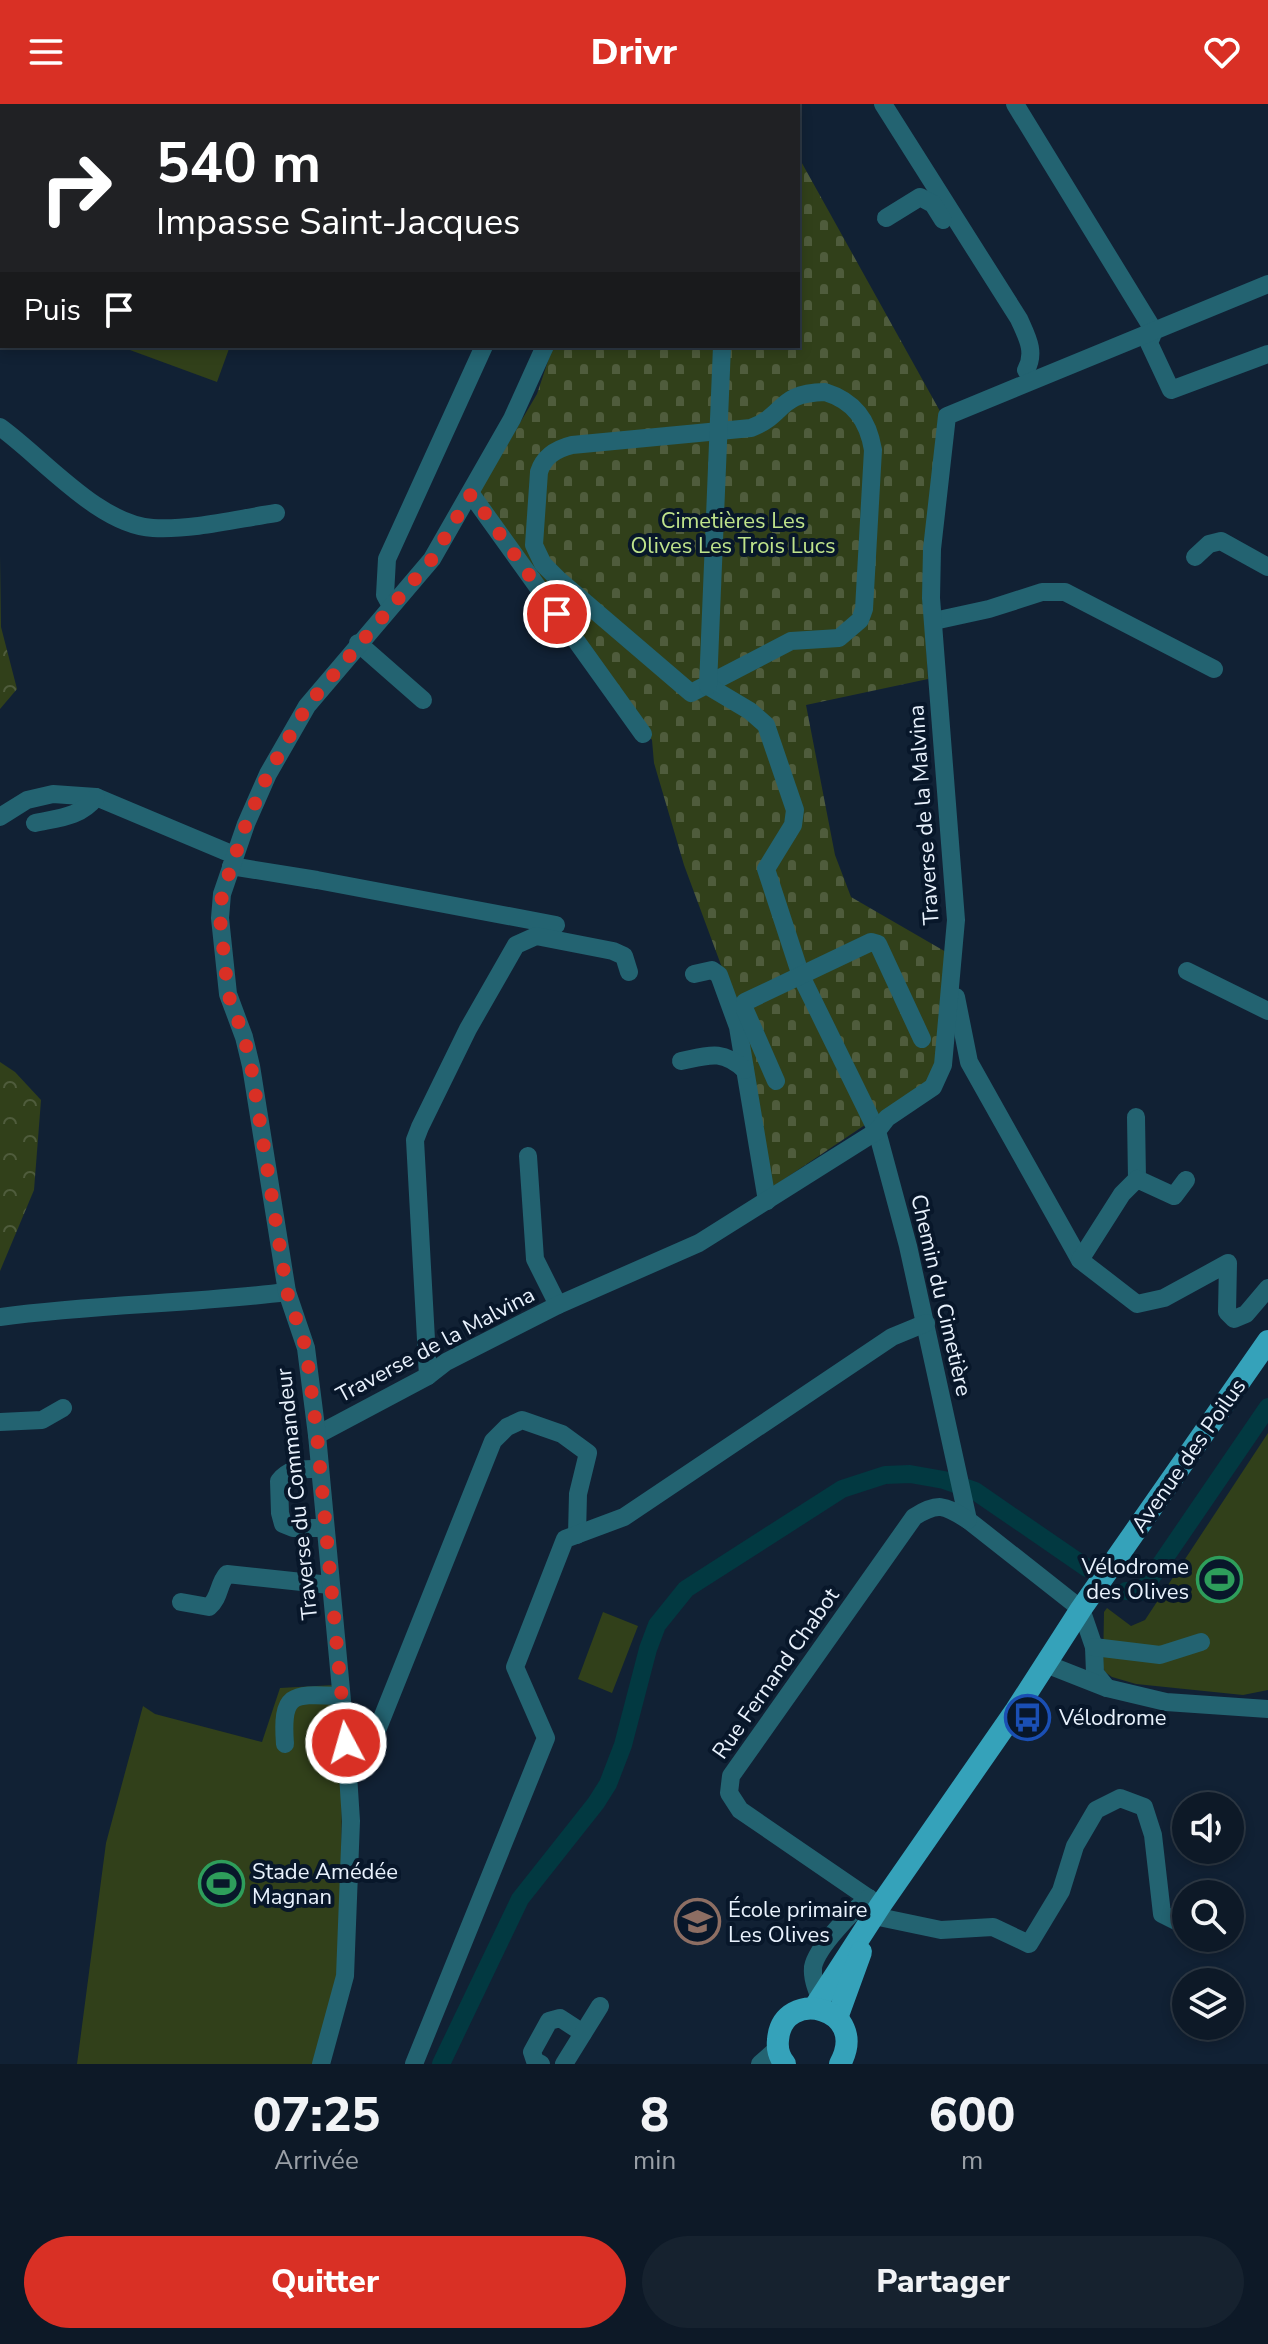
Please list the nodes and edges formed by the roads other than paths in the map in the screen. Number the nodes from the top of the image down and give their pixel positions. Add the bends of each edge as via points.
1 (883, 104) edge
2 (1015, 104) edge
3 (886, 218) dead end
4 (1268, 284) edge
5 (1154, 331) junction
6 (483, 348) edge
7 (544, 348) edge
8 (722, 348) edge
9 (1268, 354) edge
10 (1028, 376) junction
11 (0, 427) edge
12 (717, 431) junction
13 (471, 494) junction
14 (276, 513) dead end
15 (1195, 557) dead end
16 (1268, 567) edge
17 (391, 606) junction
18 (934, 621) junction
19 (358, 643) junction
20 (1214, 669) dead end
21 (708, 686) junction
22 (423, 700) dead end
23 (643, 734) dead end
24 (96, 797) junction
25 (0, 817) edge
26 (35, 823) dead end
27 (233, 861) junction
28 (556, 925) dead end
29 (952, 970) junction
30 (1187, 971) dead end
31 (629, 972) dead end
32 (694, 974) dead end
33 (801, 976) junction
34 (1268, 1011) edge
35 (922, 1039) dead end
36 (681, 1061) dead end
37 (745, 1070) junction
38 (776, 1081) dead end
39 (1136, 1117) dead end
40 (877, 1131) junction
41 (528, 1156) dead end
42 (1137, 1179) junction
43 (1186, 1180) dead end
44 (767, 1201) junction
45 (1080, 1260) junction
46 (1268, 1288) edge
47 (287, 1292) junction
48 (558, 1305) junction
49 (0, 1317) edge
50 (926, 1323) junction
51 (1268, 1341) edge
52 (428, 1376) junction
53 (63, 1408) dead end
54 (0, 1422) edge
55 (317, 1435) junction
56 (320, 1469) junction
57 (968, 1520) junction
58 (325, 1528) junction
59 (577, 1535) junction
60 (330, 1585) junction
61 (181, 1602) dead end
62 (1081, 1609) junction
63 (1201, 1642) dead end
64 (1094, 1647) junction
65 (1046, 1664) junction
66 (1107, 1688) junction
67 (341, 1696) junction
68 (1267, 1707) edge
69 (346, 1743) junction
70 (285, 1744) dead end
71 (874, 1907) junction
72 (1172, 1919) edge
73 (817, 2003) junction
74 (600, 2006) dead end
75 (837, 2018) junction
76 (583, 2033) junction
77 (781, 2056) edge
78 (321, 2064) edge
79 (414, 2064) edge
80 (541, 2064) edge
81 (564, 2064) edge
82 (760, 2064) edge
83 (840, 2064) edge

1 - 10 street via 1019,319 1030,345
2 - 5 street
3 - 10 street via 920,197 933,204 1015,335
4 - 5 street, Traverse de la Malvina
5 - 9 street via 1149,343 1171,390
5 - 10 street, Traverse de la Malvina
6 - 17 street via 387,559 385,595
7 - 13 street, Traverse du Commandeur
8 - 12 street
10 - 18 street, Traverse de la Malvina via 947,416 932,549
11 - 14 street via 94,505 130,522 182,528
12 - 21 street
12 - 21 street, Chemin du Cimetière via 554,451 539,472 534,538 543,564 691,693
12 - 21 street via 751,428 794,396 825,392 857,410 873,450 860,620 839,638 785,643
13 - 17 street, Traverse du Commandeur via 432,559
13 - 23 street
15 - 16 street via 1221,541
17 - 19 street, Traverse du Commandeur
18 - 20 street via 1042,592 1065,592
18 - 29 street, Traverse de la Malvina via 956,920
19 - 22 street
19 - 27 street, Traverse du Commandeur via 307,706 268,774
21 - 33 street, Chemin du Cimetière via 766,725 795,810 793,825 766,869
24 - 25 street via 53,794 27,800
24 - 26 street via 73,815
24 - 27 street
27 - 28 street
27 - 47 street, Traverse du Commandeur via 220,918 226,980 251,1066
29 - 40 street, Traverse de la Malvina via 943,1065 933,1087 887,1118
29 - 45 street via 969,1062
30 - 34 street
31 - 52 street via 624,956 613,951 536,936 516,945 468,1029 415,1140
32 - 37 street via 712,970 719,975 738,1027
33 - 35 street via 876,942
33 - 38 street via 744,1005
33 - 40 street, Chemin du Cimetière
36 - 37 street via 713,1054 732,1058
37 - 44 street
39 - 42 street
40 - 44 street, Traverse de la Malvina
40 - 50 street, Chemin du Cimetière
41 - 48 street via 535,1259
42 - 43 street via 1174,1196
42 - 45 street
44 - 48 street, Traverse de la Malvina via 699,1243
45 - 46 street via 1137,1304 1164,1298 1228,1263 1227,1312 1234,1319 1246,1314
47 - 49 street
47 - 55 street, Traverse du Commandeur via 306,1348
48 - 52 street, Traverse de la Malvina
50 - 57 street, Chemin du Cimetière
50 - 59 street via 892,1337 624,1517
51 - 62 main road, Avenue des Poilus
52 - 55 street, Traverse de la Malvina
53 - 54 street via 42,1420
55 - 56 street, Traverse du Commandeur
56 - 58 street, Traverse du Commandeur
56 - 58 street via 285,1474 279,1481 280,1513 283,1524 293,1528
57 - 62 street
57 - 71 street, Rue Fernand Chabot via 944,1506 914,1517 731,1776 729,1793 740,1810
58 - 60 street, Traverse du Commandeur
59 - 69 street via 578,1494 588,1453 562,1434 522,1420 507,1427 493,1441 378,1728
59 - 79 street via 565,1539 515,1667 546,1738
60 - 61 street via 227,1574 209,1607
60 - 67 street, Traverse du Commandeur
62 - 64 street
62 - 65 main road, Avenue des Poilus
63 - 64 street via 1160,1655
64 - 66 street via 1095,1673
65 - 66 street
65 - 71 main road, Avenue des Poilus
66 - 68 street via 1166,1702
67 - 69 street, Traverse du Commandeur
67 - 70 street via 300,1696 286,1705
69 - 78 street, Traverse du Commandeur via 351,1821 345,1976
71 - 72 street via 941,1930 993,1927 1029,1944 1061,1891 1075,1846 1096,1810 1120,1798 1144,1807 1153,1835 1162,1914
71 - 73 main road, Avenue des Poilus
71 - 75 main road
73 - 75 main road
73 - 77 main road via 786,2019 779,2033
74 - 76 street
75 - 83 main road via 847,2040
76 - 80 street via 560,2018 549,2021 532,2052
76 - 81 street
77 - 82 street

